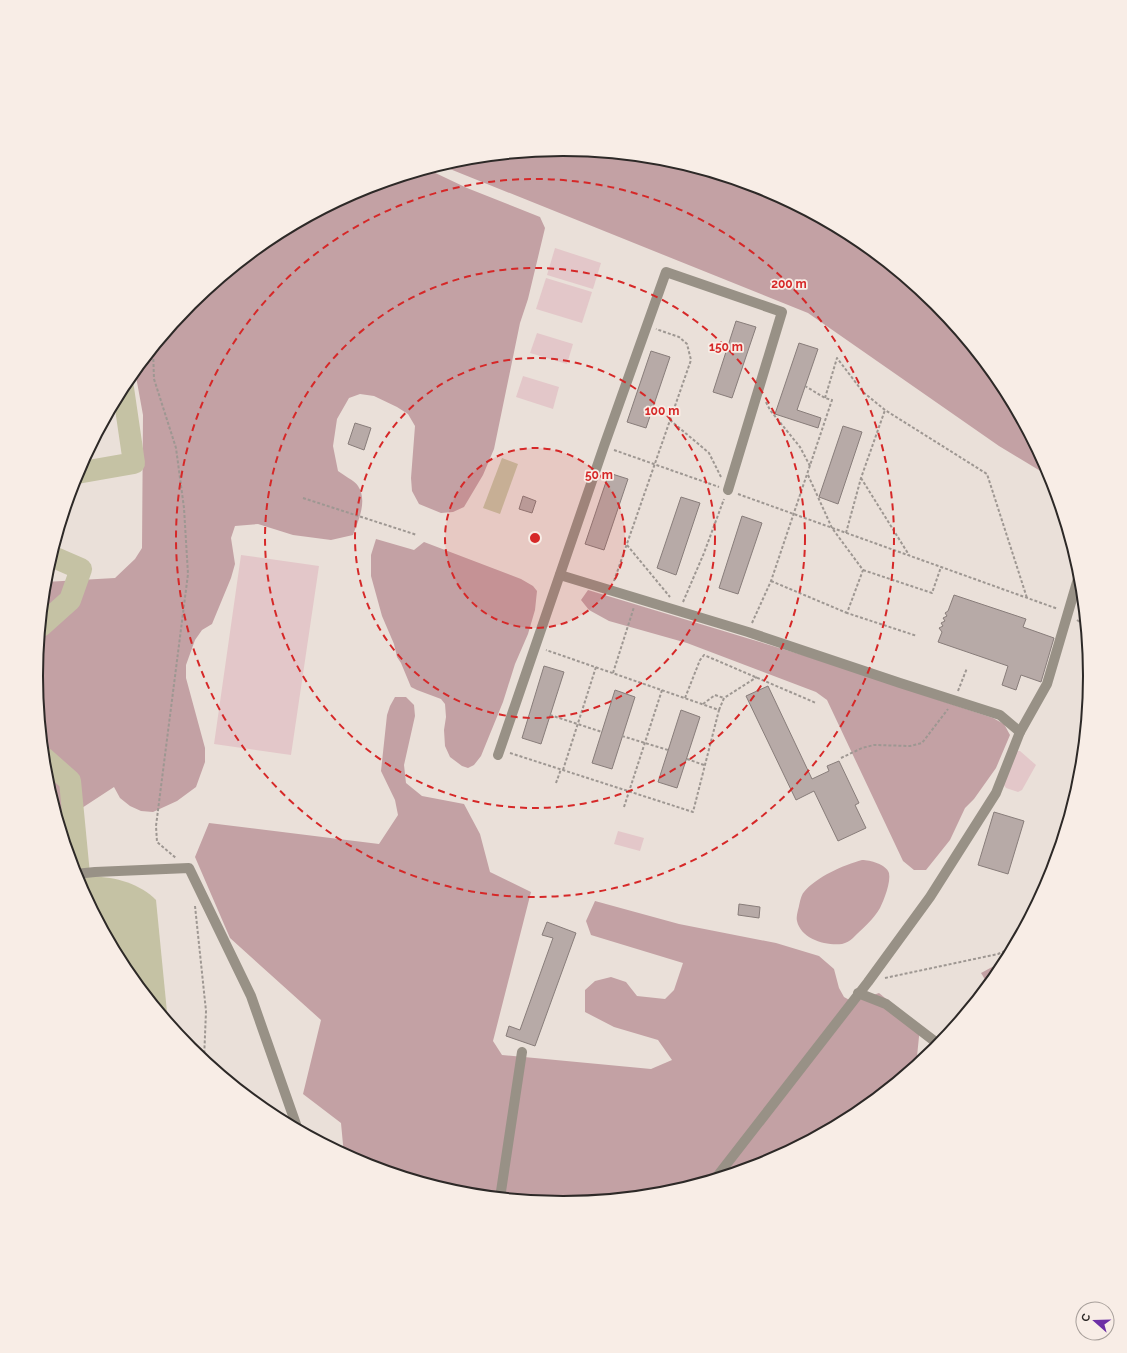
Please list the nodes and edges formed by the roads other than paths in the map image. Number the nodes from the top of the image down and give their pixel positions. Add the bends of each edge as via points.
1 (728, 490) road end
2 (560, 575) junction
3 (1076, 586) edge
4 (1020, 732) junction
5 (498, 752) road end
6 (82, 873) edge
7 (858, 993) junction
8 (935, 1042) edge
9 (522, 1052) dead end
10 (295, 1122) edge
11 (720, 1172) edge
12 (501, 1193) edge

1 - 2 lane via 782,312 666,272
2 - 4 lane via 679,610 1000,715
2 - 5 lane
3 - 4 lane via 1046,684
4 - 7 lane via 996,793 930,897
6 - 10 lane via 189,868 251,996
7 - 8 lane via 886,1004
7 - 11 lane
9 - 12 lane

